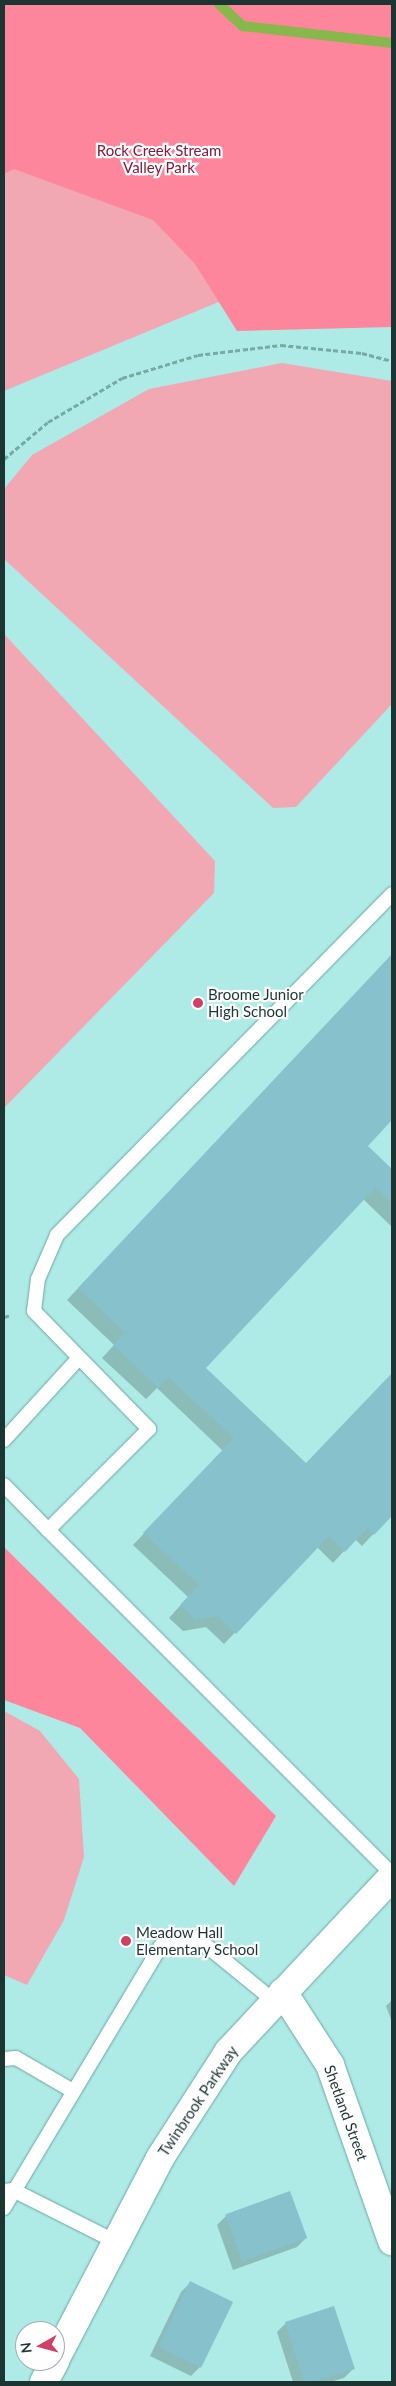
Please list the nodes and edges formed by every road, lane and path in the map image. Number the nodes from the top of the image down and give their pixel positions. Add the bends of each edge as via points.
1 (392, 361) edge
2 (4, 459) edge
3 (392, 894) edge
4 (78, 1359) junction
5 (4, 1440) edge
6 (4, 1485) edge
7 (48, 1530) junction
8 (392, 1876) edge
9 (279, 1997) junction
10 (4, 2059) edge
11 (73, 2091) junction
12 (8, 2190) edge
13 (4, 2208) edge
14 (392, 2241) edge
15 (116, 2242) junction
16 (65, 2341) edge

1 - 2 path via 362,353 281,345 198,355 122,378 48,422
3 - 4 lane via 56,1235 38,1279 34,1312
4 - 5 lane
4 - 7 lane via 149,1428
6 - 7 lane
7 - 8 lane
8 - 9 street, Twinbrook Parkway
9 - 11 lane via 197,1938 162,1946
9 - 14 street, Shetland Street via 330,2065
9 - 15 street, Twinbrook Parkway via 229,2051 160,2158
10 - 11 lane via 16,2058
11 - 12 lane
12 - 13 lane
12 - 15 lane
15 - 16 street, Twinbrook Parkway

